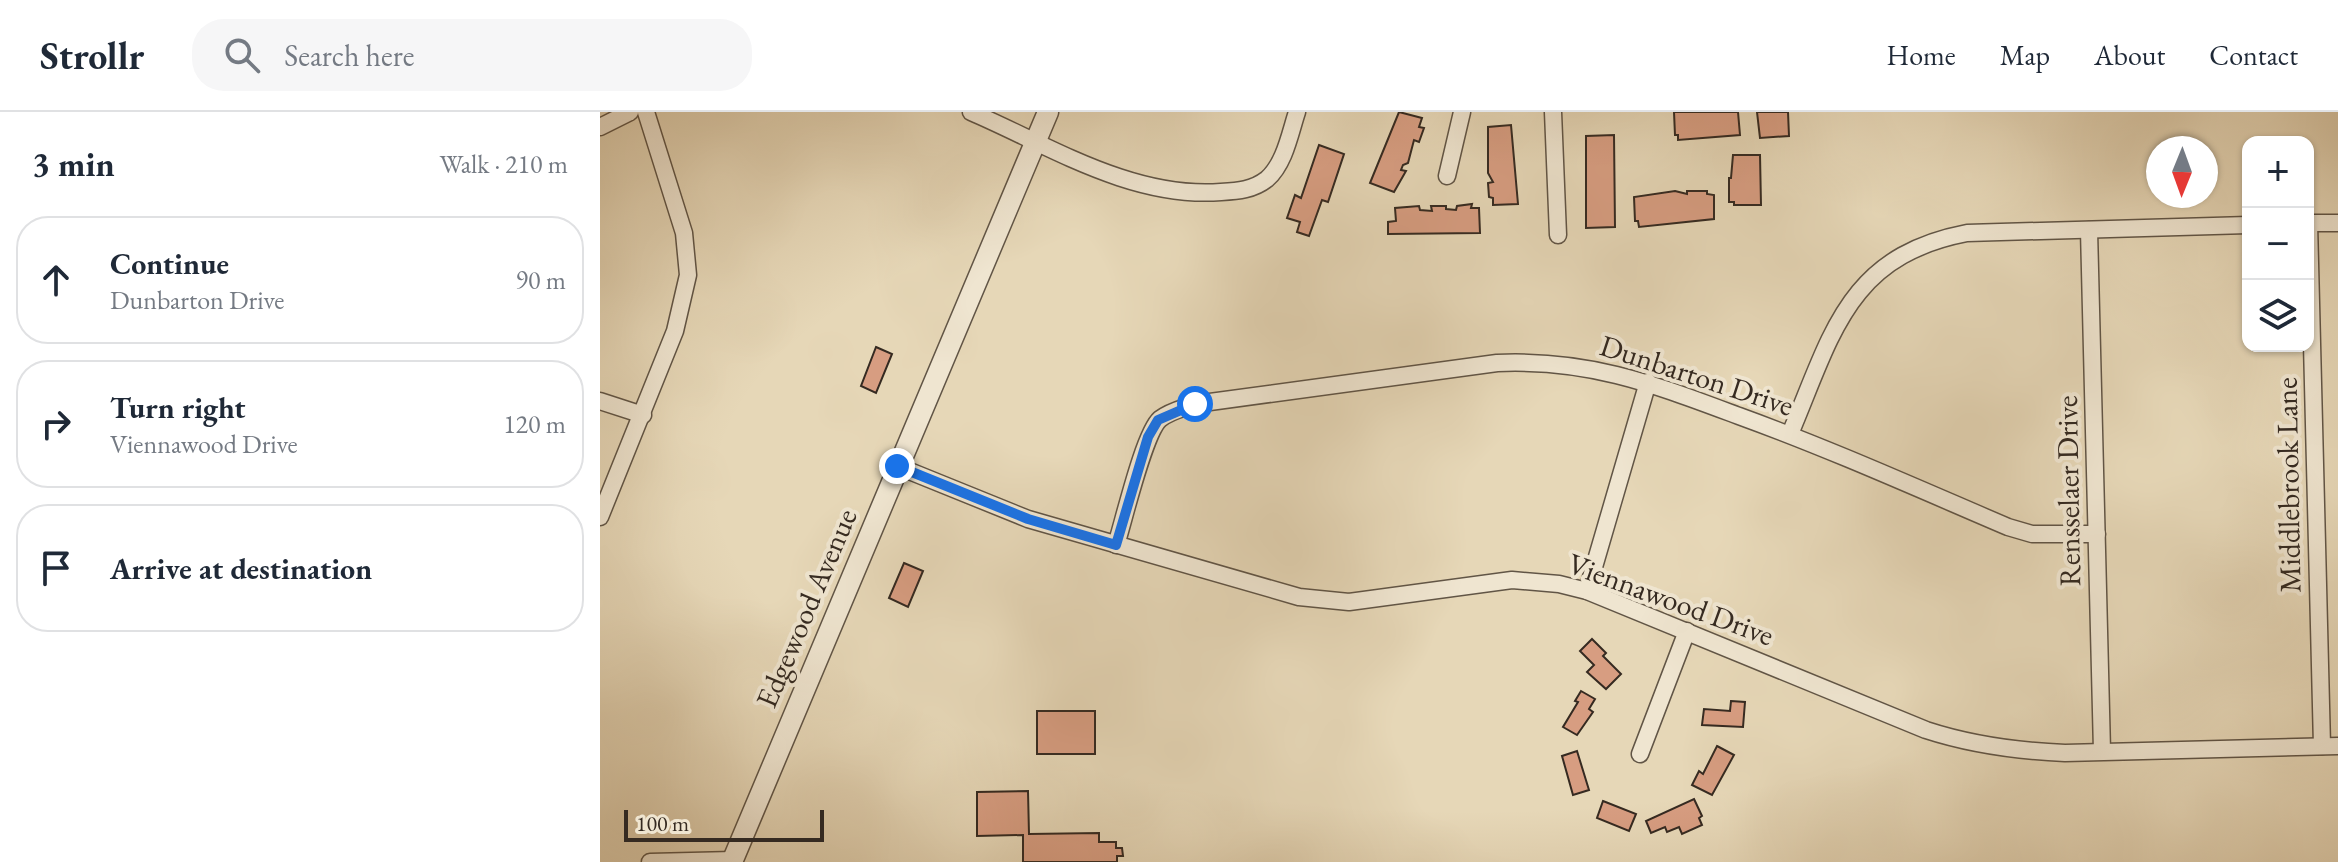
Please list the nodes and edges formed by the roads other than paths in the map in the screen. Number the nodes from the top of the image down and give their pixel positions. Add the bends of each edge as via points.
1 (630, 112) edge
2 (646, 112) edge
3 (971, 112) edge
4 (1048, 112) edge
5 (1297, 112) edge
6 (1462, 112) edge
7 (1553, 112) edge
8 (600, 127) edge
9 (1035, 142) junction
10 (1447, 176) dead end
11 (2314, 223) edge
12 (2338, 223) edge
13 (2242, 225) edge
14 (2089, 230) junction
15 (1558, 235) dead end
16 (2310, 280) edge
17 (1648, 382) junction
18 (600, 401) edge
19 (643, 415) junction
20 (1790, 434) junction
21 (897, 466) junction
22 (600, 517) edge
23 (2097, 534) junction
24 (1116, 545) junction
25 (1587, 591) junction
26 (1687, 631) junction
27 (2330, 746) edge
28 (2102, 751) junction
29 (1640, 754) dead end
30 (732, 861) edge
31 (650, 862) edge

1 - 8 street
2 - 19 street via 688,262 681,313
3 - 9 street
4 - 9 street, Edgewood Avenue
5 - 9 street via 1275,170 1243,190 1170,191 1132,182
6 - 10 street
7 - 15 street
9 - 21 street, Edgewood Avenue
11 - 12 street
13 - 14 street
14 - 20 street via 1967,233 1903,253 1862,286 1844,312
14 - 23 street, Rensselaer Drive
16 - 27 street, Middlebrook Lane
17 - 20 street, Dunbarton Drive
17 - 24 street, Dunbarton Drive via 1562,364 1497,363 1195,404 1158,420 1148,437
17 - 25 street
18 - 19 street
19 - 22 street
20 - 23 street, Dunbarton Drive via 2008,527 2032,534
21 - 24 street, Viennawood Drive via 1028,519
21 - 30 street, Edgewood Avenue
23 - 28 street, Rensselaer Drive
24 - 25 street, Viennawood Drive via 1316,600 1357,601 1512,580
25 - 26 street, Viennawood Drive
26 - 28 street, Viennawood Drive via 1941,735 2005,749
26 - 29 street
27 - 28 street, Viennawood Drive
30 - 31 street

